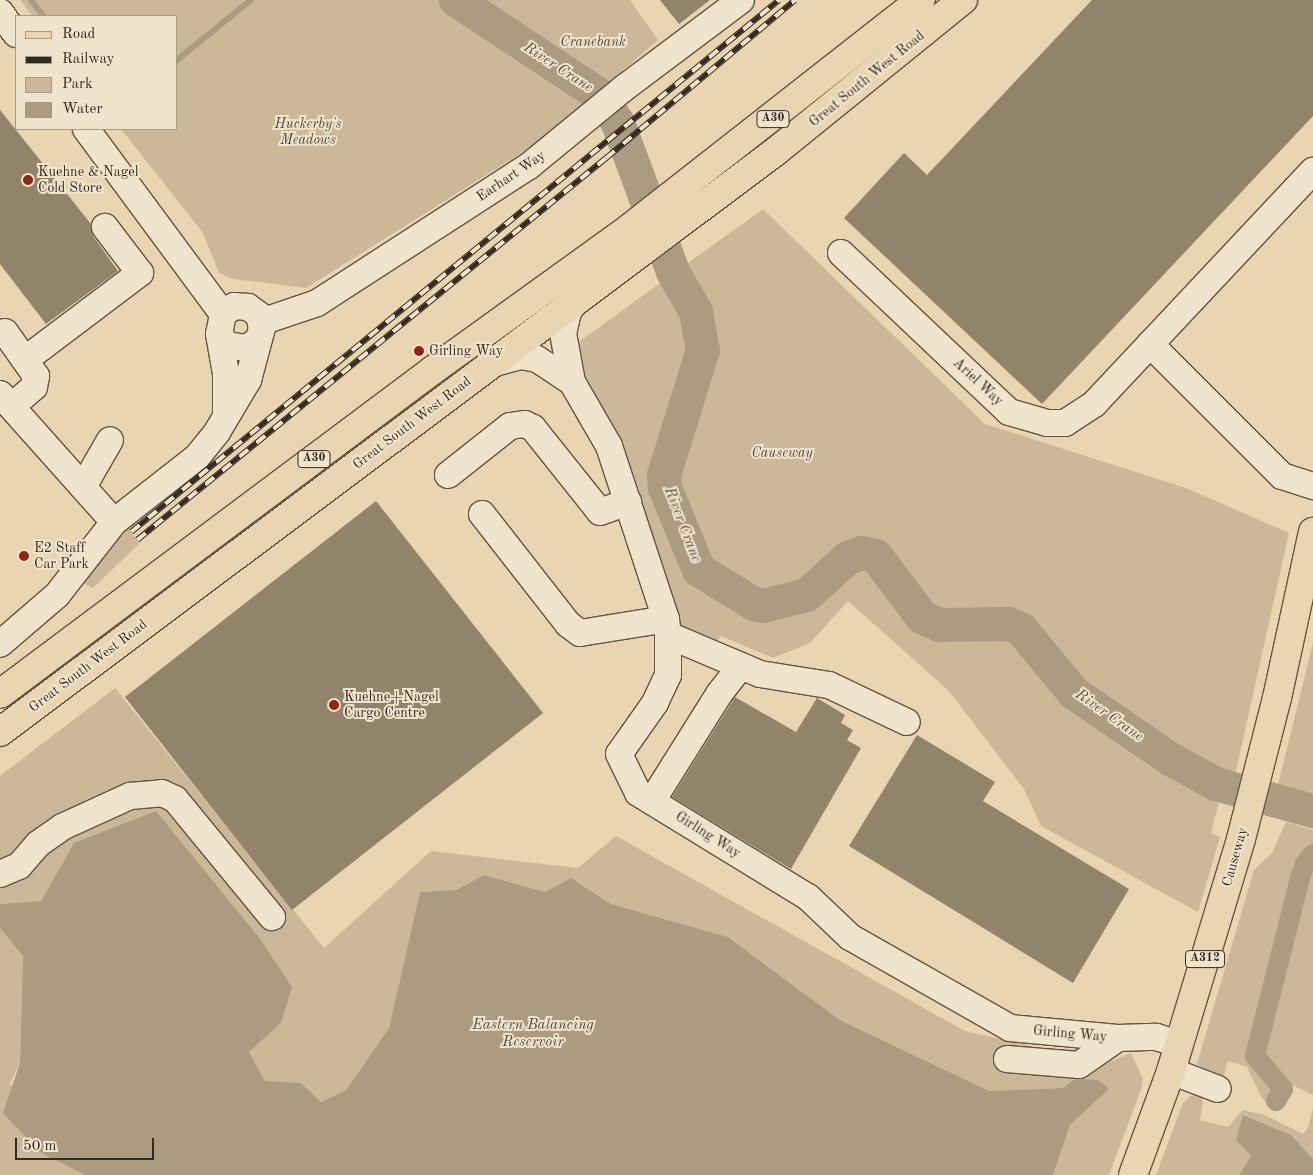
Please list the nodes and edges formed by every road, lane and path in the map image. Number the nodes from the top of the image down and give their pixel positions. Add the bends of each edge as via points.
1 (741, 0) edge
2 (921, 0) edge
3 (963, 0) edge
4 (0, 12) edge
5 (15, 33) edge
6 (87, 130) edge
7 (1313, 171) edge
8 (681, 204) junction
9 (105, 227) dead end
10 (635, 240) junction
11 (841, 253) dead end
12 (576, 301) junction
13 (221, 324) junction
14 (260, 331) junction
15 (5, 332) dead end
16 (1150, 344) junction
17 (26, 359) junction
18 (490, 364) junction
19 (0, 377) edge
20 (572, 382) junction
21 (6, 400) edge
22 (226, 417) junction
23 (110, 440) dead end
24 (448, 475) dead end
25 (83, 486) junction
26 (1313, 486) edge
27 (628, 502) junction
28 (482, 514) dead end
29 (114, 522) junction
30 (1313, 532) edge
31 (667, 627) junction
32 (0, 644) edge
33 (740, 667) junction
34 (0, 694) edge
35 (907, 722) dead end
36 (0, 732) edge
37 (652, 801) junction
38 (0, 874) edge
39 (272, 917) dead end
40 (1118, 1038) junction
41 (1179, 1044) junction
42 (1008, 1059) dead end
43 (1171, 1071) junction
44 (1218, 1089) dead end
45 (1133, 1175) edge

1 - 14 street, Earhart Way via 624,88 529,166 317,303
2 - 8 main road, Great South West Road / A30
3 - 8 main road, Great South West Road / A30 via 848,95
4 - 5 street
6 - 13 street
7 - 16 street, Ariel Way
8 - 10 main road, Great South West Road / A30
9 - 17 street via 140,273
10 - 12 main road, Great South West Road / A30
10 - 34 main road, Great South West Road / A30 via 433,370
11 - 16 street, Ariel Way via 1009,412 1047,423 1065,423 1094,404
12 - 18 main road, Great South West Road / A30
12 - 20 street, Girling Way via 568,312 563,333
13 - 14 street via 233,348 247,348
13 - 14 street via 234,306 248,307
13 - 22 street
14 - 22 street via 248,380
15 - 17 street
16 - 26 street via 1282,476
17 - 21 street via 36,376 34,387
18 - 20 street, Girling Way via 521,356 544,363
18 - 36 main road, Great South West Road / A30
19 - 21 street
20 - 27 street, Girling Way via 609,446
21 - 25 street
22 - 29 street via 197,457
23 - 25 street
24 - 27 street via 510,426 524,424 533,428 600,512
25 - 29 street
27 - 31 street, Girling Way
28 - 31 street via 568,624 580,633
29 - 32 street via 57,595
30 - 41 main road, Causeway / A312 via 1264,752 1239,847
31 - 33 street
31 - 37 street, Girling Way via 668,675 655,703 619,754 638,793
33 - 35 street via 760,674 829,685
33 - 37 street via 718,694
37 - 40 street, Girling Way via 808,898 850,936 1010,1028
38 - 39 street via 19,866 38,844 62,827 130,796 162,793 175,799
40 - 41 street, Girling Way via 1156,1037
40 - 42 street via 1079,1065
41 - 43 main road, Causeway / A312
43 - 44 street
43 - 45 main road, Causeway / A312

